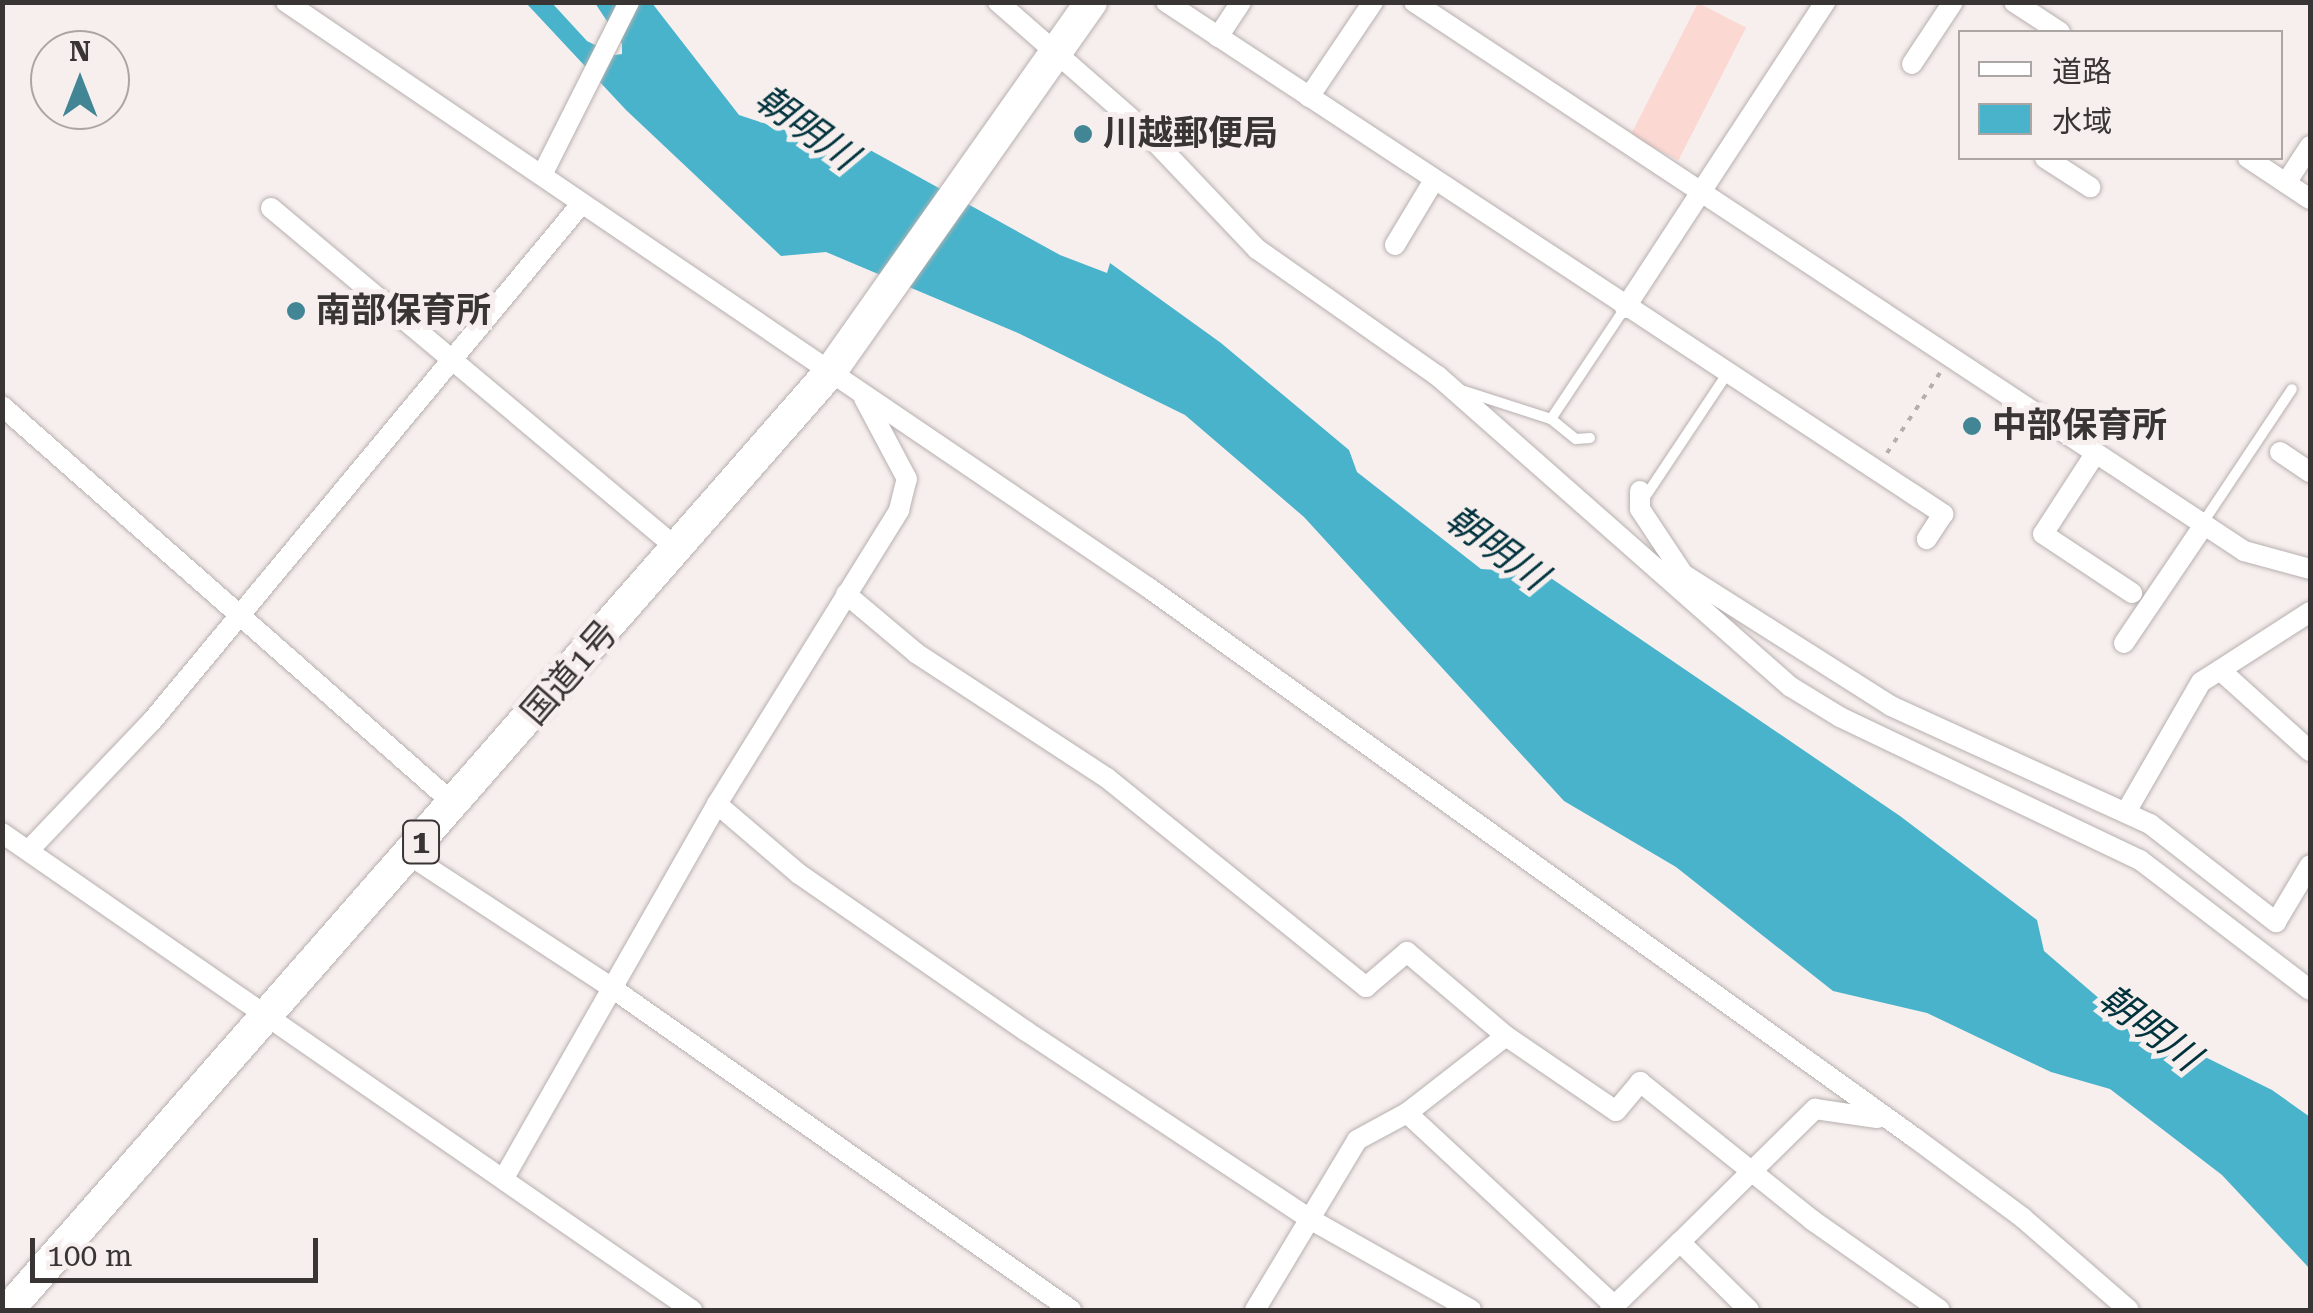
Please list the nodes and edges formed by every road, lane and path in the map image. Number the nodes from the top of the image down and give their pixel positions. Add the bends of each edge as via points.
1 (286, 2) edge
2 (629, 2) edge
3 (998, 2) edge
4 (1091, 2) edge
5 (1166, 2) edge
6 (1242, 2) edge
7 (1373, 2) edge
8 (1825, 2) edge
9 (1953, 2) edge
10 (2014, 2) edge
11 (1428, 6) edge
12 (2057, 30) edge
13 (1218, 37) junction
14 (1058, 56) junction
15 (1912, 64) dead end
16 (1308, 97) junction
17 (2310, 146) edge
18 (2048, 160) edge
19 (2251, 160) edge
20 (542, 175) junction
21 (1434, 180) junction
22 (2286, 183) junction
23 (2090, 187) dead end
24 (1700, 192) junction
25 (2310, 199) edge
26 (582, 203) junction
27 (271, 208) dead end
28 (1396, 245) dead end
29 (1625, 308) junction
30 (1951, 357) junction
31 (450, 360) junction
32 (1727, 374) junction
33 (844, 379) junction
34 (1452, 388) junction
35 (2292, 388) dead end
36 (2, 406) edge
37 (1551, 419) junction
38 (1590, 438) dead end
39 (2280, 452) dead end
40 (2095, 454) junction
41 (1876, 470) junction
42 (2310, 472) edge
43 (1643, 492) joint
44 (2203, 524) junction
45 (1926, 539) dead end
46 (679, 550) junction
47 (2310, 569) edge
48 (1677, 577) junction
49 (2132, 593) dead end
50 (846, 594) junction
51 (2310, 612) edge
52 (241, 614) junction
53 (2124, 643) dead end
54 (2220, 670) junction
55 (2310, 751) edge
56 (454, 804) junction
57 (717, 804) junction
58 (2126, 812) junction
59 (2, 833) edge
60 (29, 850) junction
61 (409, 855) junction
62 (2310, 864) edge
63 (612, 988) junction
64 (2310, 990) edge
65 (268, 1012) junction
66 (1506, 1036) junction
67 (1407, 1113) junction
68 (1896, 1124) junction
69 (1750, 1170) junction
70 (505, 1176) junction
71 (1308, 1218) junction
72 (1680, 1242) junction
73 (1612, 1308) edge
74 (8, 1310) edge
75 (692, 1310) edge
76 (1071, 1310) edge
77 (1256, 1310) edge
78 (1471, 1310) edge
79 (1749, 1310) edge
80 (1940, 1310) edge
81 (2129, 1310) edge

1 - 20 street
2 - 20 street
3 - 14 street
4 - 14 highway, 国道1号 / 1
5 - 13 street
6 - 13 street
7 - 16 street
8 - 24 street
9 - 15 street
10 - 12 street
11 - 24 street
13 - 16 street
14 - 33 highway, 国道1号 / 1 via 854,341
14 - 34 street via 1143,129 1256,248
16 - 21 street
17 - 22 street
18 - 23 street
19 - 22 street
20 - 26 street
21 - 28 street
21 - 29 street
22 - 25 street
24 - 29 street
24 - 30 street
26 - 31 street
26 - 33 street
27 - 31 street
29 - 32 street
29 - 37 lane
30 - 40 street
30 - 41 path
31 - 46 street
31 - 52 street
32 - 41 street
32 - 43 lane
33 - 46 highway, 国道1号 / 1
33 - 50 street via 907,478 899,510
33 - 68 street via 1149,588
34 - 37 lane
34 - 48 street
35 - 44 lane
36 - 52 street
37 - 38 lane via 1576,439
39 - 42 street
40 - 44 street
40 - 49 street via 2043,534
41 - 45 street via 1942,514
43 - 48 street via 1640,509
44 - 47 street via 2244,551
44 - 53 street
46 - 56 highway, 国道1号 / 1
48 - 58 street via 1877,698
48 - 64 street via 1814,704 2140,860
50 - 57 street
50 - 66 street via 916,653 1122,789 1366,987 1407,952
51 - 54 street
52 - 56 street
52 - 60 street
54 - 55 street
54 - 58 street via 2201,682
56 - 61 highway, 国道1号 / 1
57 - 63 street
57 - 71 street via 800,874
58 - 62 street via 2171,836 2276,922
59 - 60 street
60 - 65 street
61 - 63 street
61 - 65 highway, 国道1号 / 1
63 - 70 street
63 - 76 street
65 - 70 street via 402,1112
65 - 74 highway, 国道1号 / 1
66 - 67 street
66 - 69 street via 1616,1111 1640,1082
67 - 71 street via 1356,1140
67 - 73 street
68 - 69 street via 1815,1109
68 - 81 street via 2024,1218
69 - 72 street
69 - 80 street
70 - 75 street
71 - 77 street
71 - 78 street
72 - 73 street
72 - 79 street

